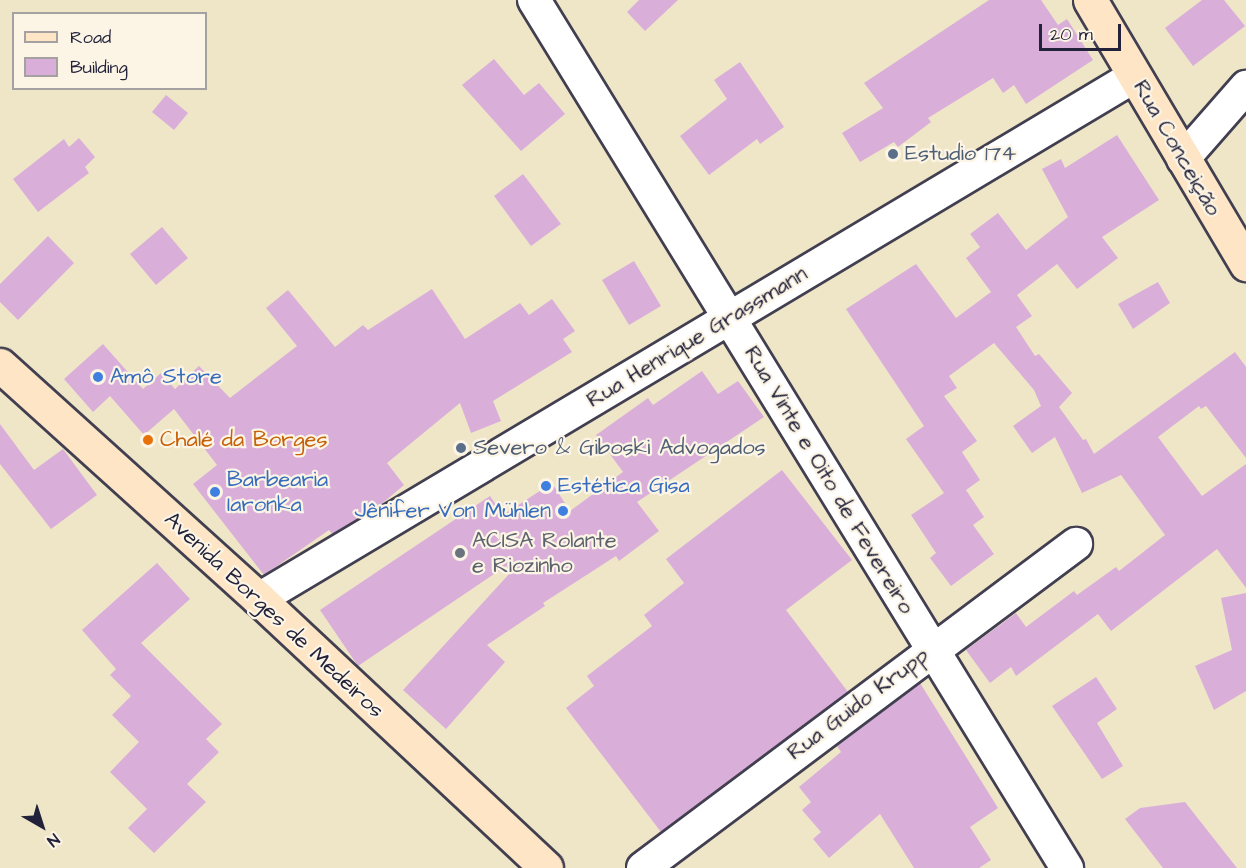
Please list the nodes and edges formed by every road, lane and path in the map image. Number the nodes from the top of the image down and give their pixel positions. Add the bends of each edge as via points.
1 (534, 0) edge
2 (1090, 0) edge
3 (1135, 76) junction
4 (1246, 87) edge
5 (1183, 159) junction
6 (1246, 264) edge
7 (730, 318) junction
8 (0, 365) edge
9 (1076, 544) dead end
10 (259, 599) junction
11 (932, 648) junction
12 (546, 868) edge
13 (643, 868) edge
14 (1066, 868) edge

1 - 7 street, Rua Vinte e Oito de Fevereiro
2 - 3 main road, Rua Conceição
3 - 5 main road, Rua Conceição
3 - 7 street, Rua Henrique Grassmann
4 - 5 street
5 - 6 main road, Rua Conceição
7 - 10 street, Rua Henrique Grassmann
7 - 11 street, Rua Vinte e Oito de Fevereiro
8 - 10 main road, Avenida Borges de Medeiros
9 - 11 street, Rua Guido Krupp
10 - 12 main road, Avenida Borges de Medeiros
11 - 13 street, Rua Guido Krupp
11 - 14 street, Rua Vinte e Oito de Fevereiro

